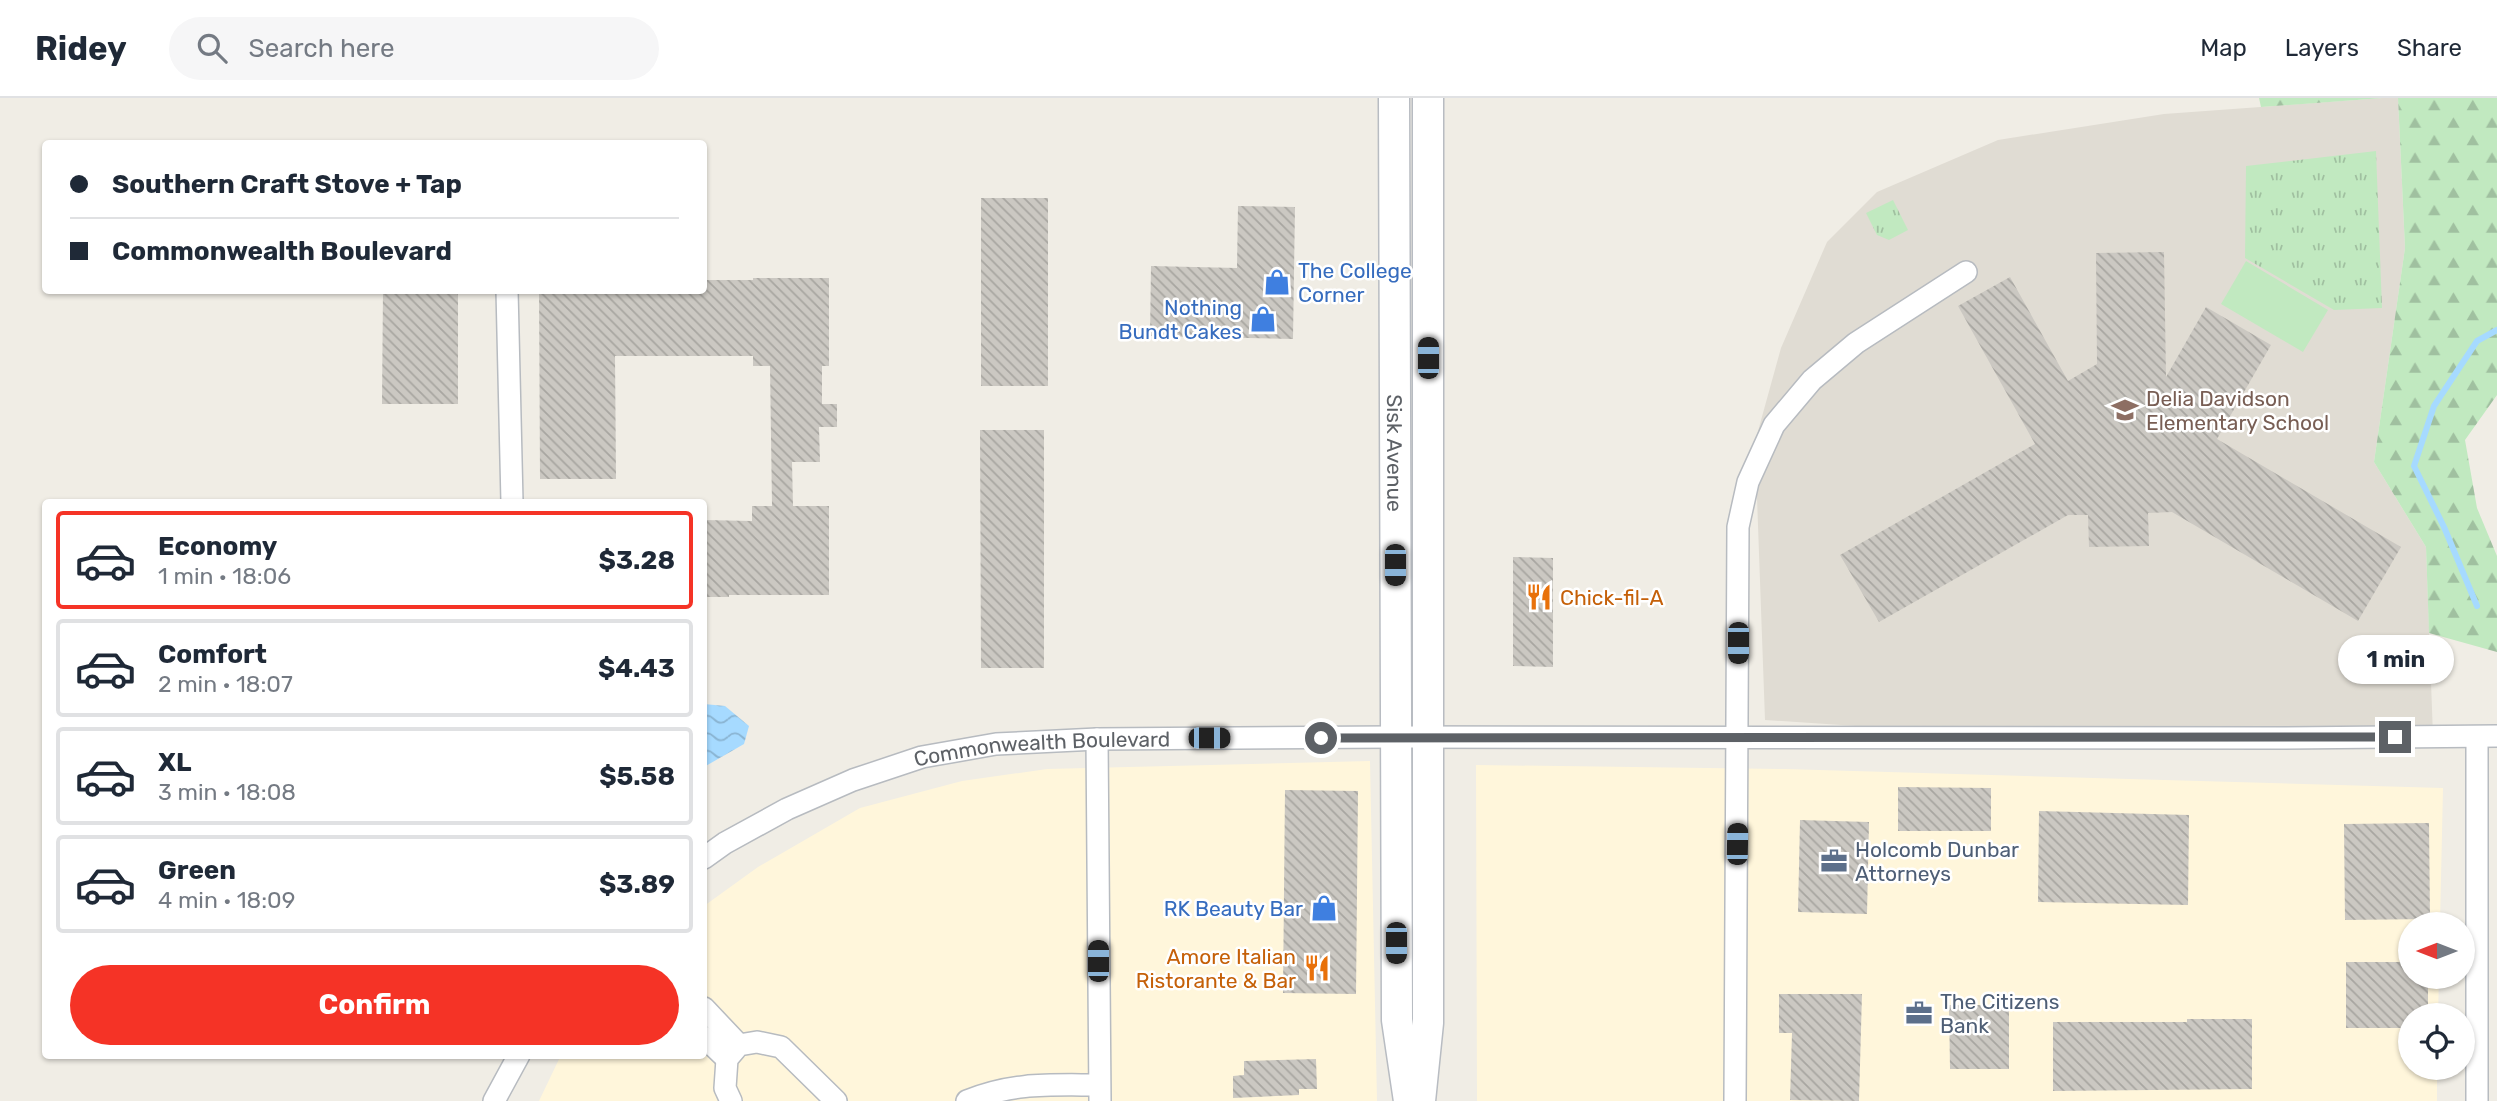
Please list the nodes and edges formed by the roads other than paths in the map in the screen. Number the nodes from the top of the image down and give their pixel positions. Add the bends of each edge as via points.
1 (1395, 98) edge
2 (1429, 98) edge
3 (1966, 272) dead end
4 (507, 294) edge
5 (512, 499) edge
6 (2487, 736) edge
7 (1394, 737) junction
8 (1429, 737) junction
9 (1737, 738) junction
10 (1097, 739) junction
11 (707, 856) edge
12 (707, 1013) edge
13 (707, 1039) edge
14 (733, 1052) junction
15 (517, 1059) edge
16 (1099, 1093) edge
17 (494, 1101) edge
18 (731, 1101) edge
19 (836, 1101) edge
20 (967, 1101) edge
21 (1409, 1101) edge
22 (1420, 1101) edge
23 (1735, 1101) edge
24 (2477, 1101) edge

1 - 7 street, Sisk Avenue
2 - 8 street, Sisk Avenue
3 - 9 street via 1856,343 1812,380 1774,425 1748,482 1738,527
4 - 5 street
6 - 9 street, Commonwealth Boulevard
6 - 24 street
7 - 8 street, Commonwealth Boulevard
7 - 10 street, Commonwealth Boulevard
7 - 21 street, Sisk Avenue via 1397,1020
8 - 9 street, Commonwealth Boulevard
8 - 22 street, Sisk Avenue via 1428,1023
9 - 23 street
10 - 11 street, Commonwealth Boulevard via 996,744 922,757 788,808
10 - 16 street
12 - 14 street
13 - 14 street
14 - 18 street via 724,1073
14 - 19 street via 757,1042 781,1047
15 - 17 street
16 - 20 street via 1026,1084

